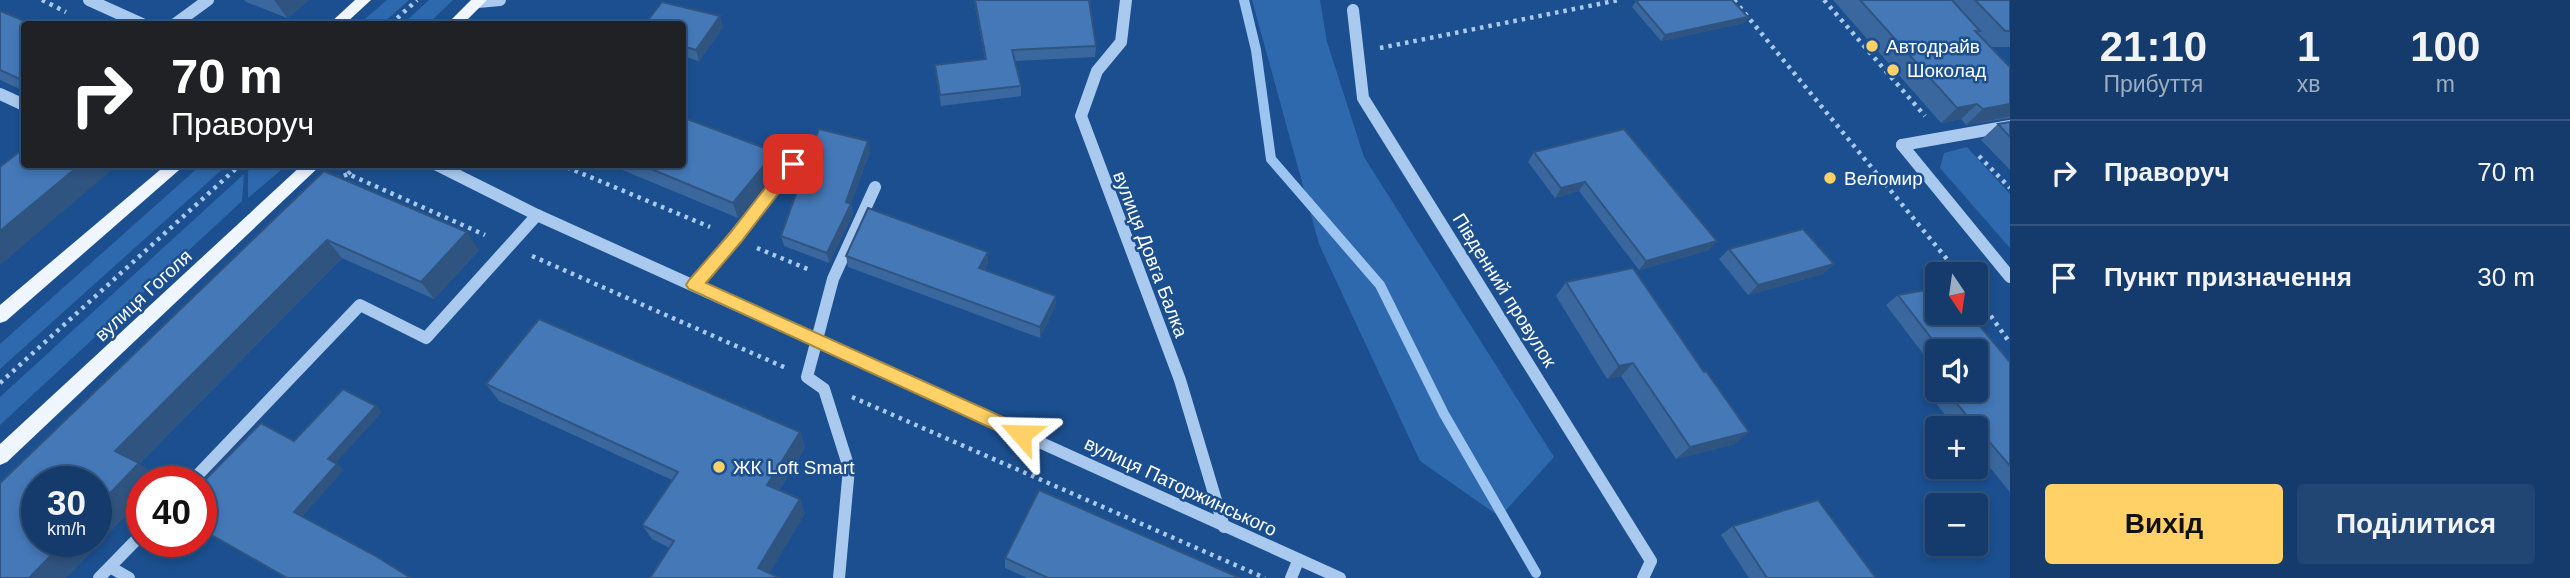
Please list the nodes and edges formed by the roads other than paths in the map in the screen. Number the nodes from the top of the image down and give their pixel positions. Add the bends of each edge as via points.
1 (89, 0) edge
2 (208, 0) edge
3 (364, 0) edge
4 (500, 0) edge
5 (1126, 0) edge
6 (479, 1) edge
7 (1353, 10) dead end
8 (135, 21) edge
9 (179, 21) edge
10 (340, 21) edge
11 (457, 21) edge
12 (0, 94) edge
13 (21, 104) edge
14 (2010, 126) edge
15 (793, 164) dead end
16 (173, 168) edge
17 (310, 168) edge
18 (443, 168) edge
19 (875, 187) dead end
20 (537, 215) junction
21 (2010, 277) edge
22 (694, 285) junction
23 (0, 316) edge
24 (818, 341) junction
25 (0, 456) edge
26 (206, 466) edge
27 (1224, 527) junction
28 (126, 551) edge
29 (1298, 561) junction
30 (105, 573) edge
31 (129, 578) edge
32 (839, 578) edge
33 (1291, 578) edge
34 (1340, 578) edge
35 (1643, 578) edge

1 - 8 street
2 - 9 street
3 - 10 main road
4 - 6 street
5 - 27 street, вулиця Довга Балка via 1121,42 1097,71 1081,116 1180,380
6 - 11 main road
7 - 35 street, Південний провулок via 1363,98 1651,561
12 - 13 street
14 - 21 street via 1902,145
15 - 22 street
16 - 23 main road
17 - 25 main road, вулиця Гоголя
18 - 20 street, вулиця Паторжинського
19 - 24 street via 834,279
20 - 22 street, вулиця Паторжинського
20 - 26 street via 426,338 360,305
22 - 24 street, вулиця Паторжинського
24 - 27 street, вулиця Паторжинського
24 - 32 street via 807,377 824,389 849,468
27 - 29 street, вулиця Паторжинського
28 - 30 street
29 - 33 street
29 - 34 street, вулиця Паторжинського
30 - 31 street

